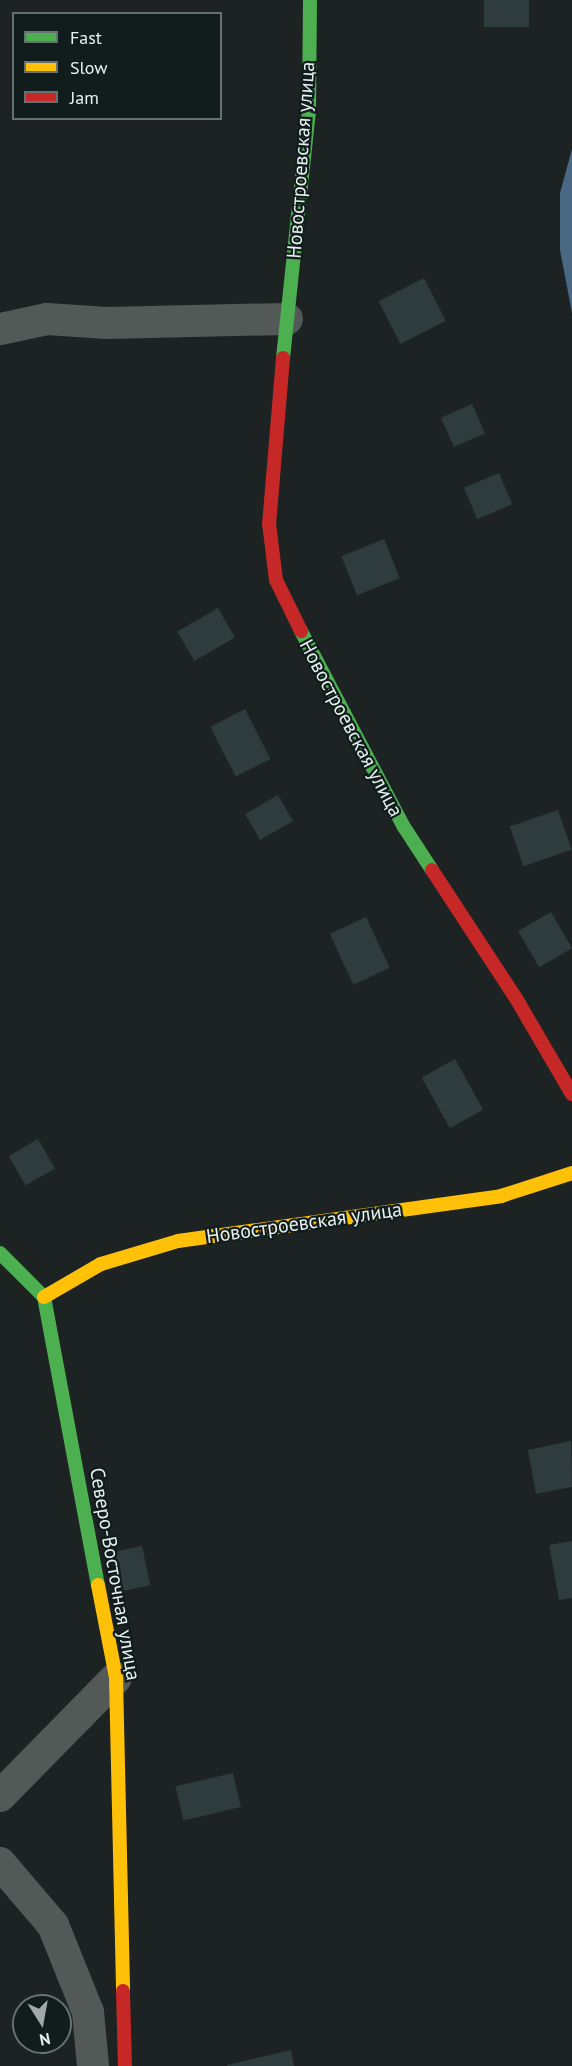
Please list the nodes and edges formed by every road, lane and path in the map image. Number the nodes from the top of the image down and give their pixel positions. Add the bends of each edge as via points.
1 (310, 0) edge
2 (287, 319) junction
3 (0, 329) edge
4 (572, 1094) edge
5 (572, 1173) edge
6 (0, 1253) edge
7 (44, 1297) junction
8 (116, 1678) junction
9 (0, 1796) edge
10 (0, 1863) edge
11 (93, 2066) edge
12 (125, 2066) edge

1 - 2 street, Новостроевская улица via 309,112
2 - 3 street via 107,323 47,319
2 - 4 street, Новостроевская улица via 269,523 276,580 404,827 517,1000
5 - 7 street, Новостроевская улица via 501,1196 178,1241 101,1264
6 - 7 street
7 - 8 street, Северо-Восточная улица
8 - 9 street
8 - 12 street, Северо-Восточная улица
10 - 11 street via 53,1925 88,2012

